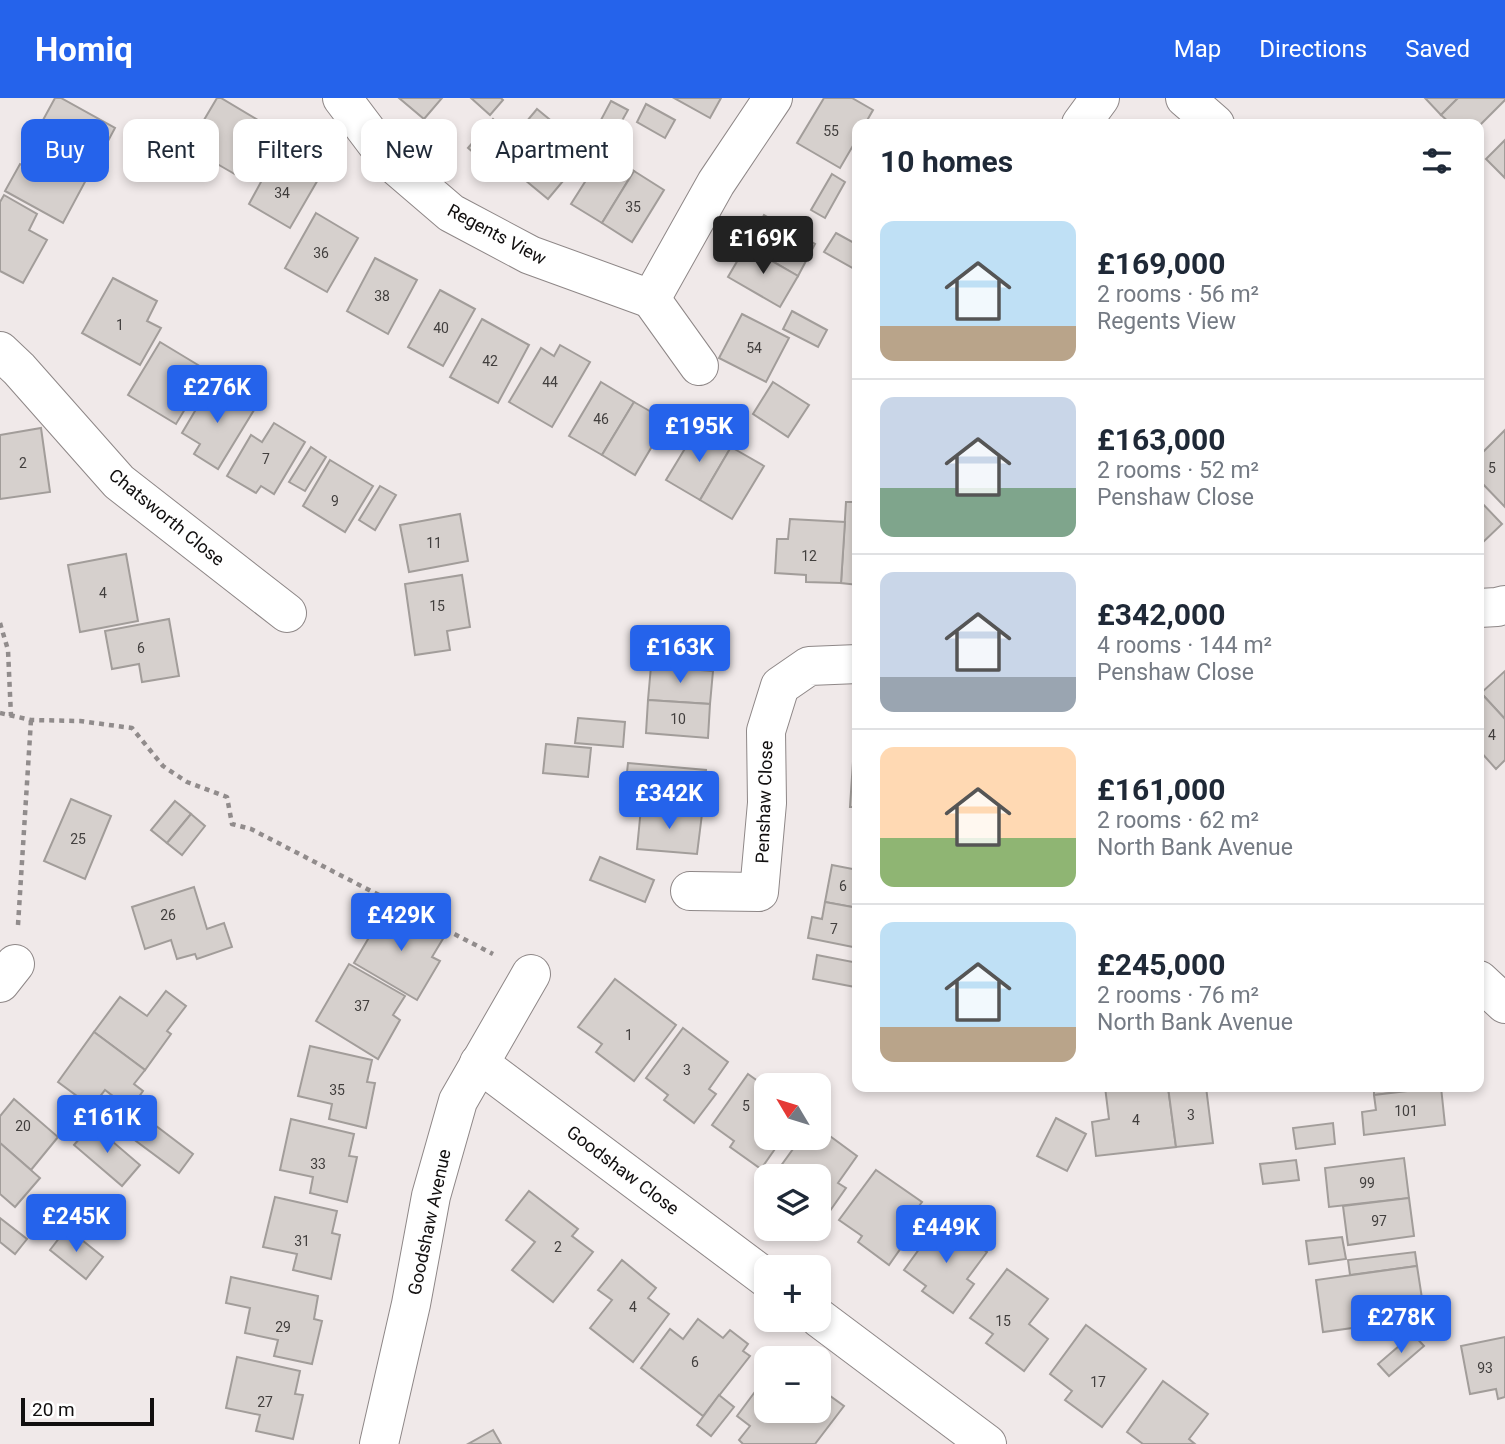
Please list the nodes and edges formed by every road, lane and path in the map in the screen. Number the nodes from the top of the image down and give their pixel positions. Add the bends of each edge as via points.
1 (342, 98) edge
2 (773, 98) edge
3 (1100, 98) edge
4 (1185, 98) edge
5 (1085, 119) edge
6 (1209, 119) edge
7 (651, 299) junction
8 (0, 351) edge
9 (699, 366) dead end
10 (1505, 605) edge
11 (1484, 608) edge
12 (287, 613) dead end
13 (0, 623) edge
14 (852, 664) edge
15 (0, 713) edge
16 (11, 716) junction
17 (31, 720) junction
18 (690, 891) dead end
19 (8, 974) edge
20 (531, 974) joint
21 (1484, 985) edge
22 (1505, 1004) edge
23 (480, 1063) junction
24 (754, 1269) edge
25 (831, 1327) edge
26 (379, 1444) edge
27 (988, 1444) edge

1 - 7 street, Regents View via 388,159 451,214 530,255
2 - 7 street via 716,183
3 - 5 street
4 - 6 street
7 - 9 street
8 - 12 street, Chatsworth Close via 119,482
10 - 11 street
13 - 16 path via 8,650
14 - 18 street, Penshaw Close via 809,666 779,685 766,732 767,803 760,892
15 - 16 path
16 - 17 path
17 - 19 path
17 - 20 path via 132,728 163,766 187,782 227,797 232,824 251,829
20 - 23 street, Goodshaw Avenue
21 - 22 street
23 - 24 street, Goodshaw Close
23 - 26 street, Goodshaw Avenue via 458,1101 431,1196
25 - 27 street

